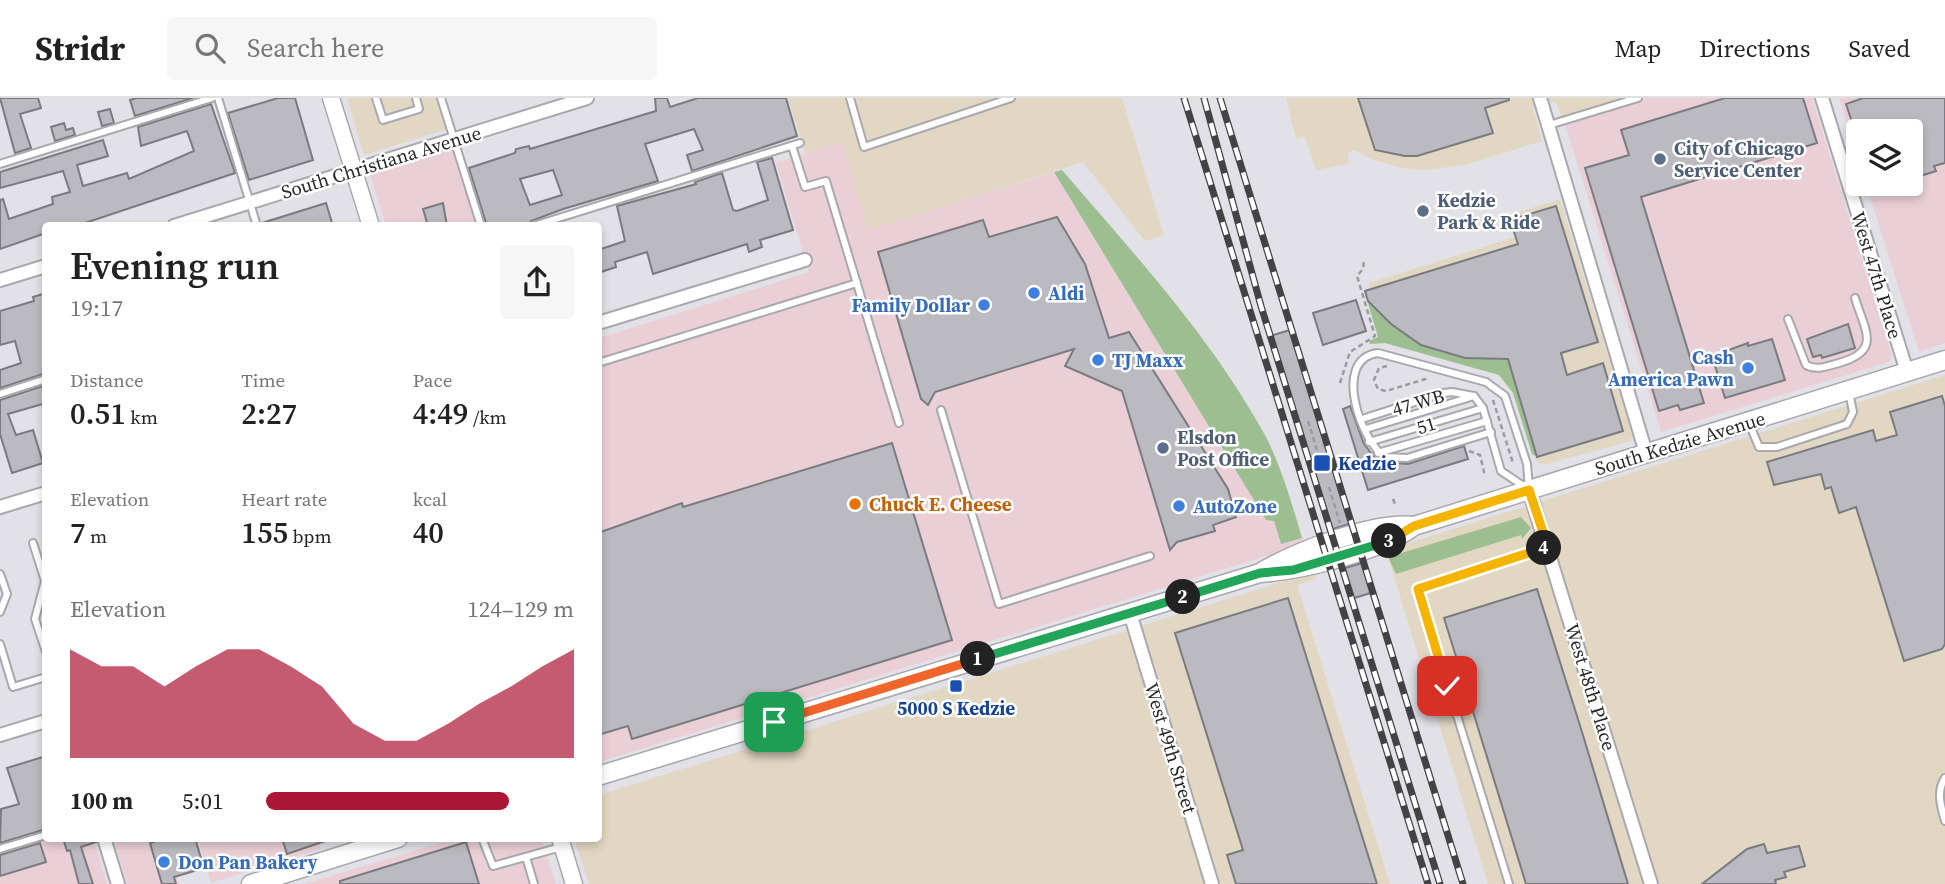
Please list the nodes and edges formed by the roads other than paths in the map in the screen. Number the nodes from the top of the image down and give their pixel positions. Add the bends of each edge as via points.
1 (212, 98) edge
2 (218, 98) edge
3 (331, 98) edge
4 (376, 98) edge
5 (416, 98) edge
6 (441, 98) edge
7 (587, 98) edge
8 (850, 98) edge
9 (1011, 98) edge
10 (1540, 98) edge
11 (1637, 98) edge
12 (1822, 98) edge
13 (1548, 125) junction
14 (454, 139) junction
15 (800, 143) dead end
16 (792, 146) junction
17 (0, 164) edge
18 (354, 170) junction
19 (250, 202) junction
20 (187, 222) edge
21 (256, 222) edge
22 (370, 222) edge
23 (480, 222) edge
24 (546, 222) edge
25 (805, 260) dead end
26 (42, 267) edge
27 (0, 280) edge
28 (857, 283) junction
29 (1855, 298) dead end
30 (1788, 319) dead end
31 (602, 322) edge
32 (1945, 360) edge
33 (602, 362) edge
34 (1907, 372) junction
35 (42, 380) edge
36 (1849, 390) junction
37 (0, 394) edge
38 (1474, 396) junction
39 (1483, 408) junction
40 (941, 410) dead end
41 (1362, 419) junction
42 (1487, 421) junction
43 (1749, 421) junction
44 (899, 423) dead end
45 (1366, 429) junction
46 (1491, 432) junction
47 (1369, 442) junction
48 (1378, 453) junction
49 (1646, 453) junction
50 (1529, 490) junction
51 (42, 494) edge
52 (1, 505) edge
53 (33, 543) dead end
54 (1548, 547) junction
55 (1150, 556) dead end
56 (42, 572) edge
57 (0, 575) edge
58 (42, 592) edge
59 (0, 612) edge
60 (1129, 613) junction
61 (42, 640) edge
62 (0, 644) edge
63 (42, 678) edge
64 (42, 722) edge
65 (0, 735) edge
66 (602, 775) edge
67 (1945, 778) edge
68 (1945, 821) edge
69 (42, 836) edge
70 (105, 842) edge
71 (385, 842) edge
72 (484, 842) edge
73 (561, 842) edge
74 (0, 849) edge
75 (526, 857) junction
76 (1506, 882) edge
77 (118, 884) edge
78 (251, 884) edge
79 (534, 884) edge
80 (574, 884) edge
81 (1212, 884) edge
82 (1651, 884) edge

1 - 17 lane
2 - 19 lane
3 - 18 street
4 - 5 lane via 383,120 419,109
6 - 14 lane
7 - 14 street, South Christiana Avenue
8 - 9 lane via 864,147
10 - 13 street
11 - 13 lane
12 - 34 street, West 47th Place
13 - 49 street
14 - 18 street, South Christiana Avenue
14 - 23 lane
15 - 16 lane
16 - 24 lane
16 - 28 lane via 805,187 826,181
18 - 19 street, South Christiana Avenue
18 - 22 street
19 - 20 street, South Christiana Avenue
19 - 21 lane
25 - 31 street
26 - 27 street
28 - 33 lane
28 - 44 lane
29 - 30 lane via 1867,341 1864,351 1853,359 1821,368 1806,365
32 - 34 main road, South Kedzie Avenue
34 - 36 main road, South Kedzie Avenue
35 - 37 lane
36 - 43 main road, South Kedzie Avenue
36 - 43 lane via 1853,412 1847,424 1777,447 1759,447
38 - 39 lane
38 - 41 lane, 47 WB via 1443,393
38 - 45 lane
39 - 42 lane
39 - 47 lane, 51
40 - 55 lane via 999,604
41 - 45 lane
41 - 50 lane via 1352,378 1361,360 1372,354 1486,382 1504,396 1527,464
42 - 46 lane
42 - 48 lane
43 - 49 main road, South Kedzie Avenue
45 - 47 lane
46 - 48 lane via 1408,457
46 - 50 lane via 1501,471
47 - 48 lane
49 - 50 main road, South Kedzie Avenue
50 - 54 street, West 48th Place
50 - 60 main road, South Kedzie Avenue via 1414,526 1398,538 1333,558 1293,570 1260,573
51 - 52 street
53 - 56 lane
54 - 76 lane via 1418,589
54 - 82 street, West 48th Place
57 - 59 lane via 7,594
58 - 61 lane via 35,619
60 - 66 main road, South Kedzie Avenue
60 - 81 street, West 49th Street
62 - 63 lane via 13,687
64 - 65 street
67 - 68 lane via 1940,802
69 - 74 lane
70 - 77 street
71 - 78 main road
72 - 75 lane via 493,866
73 - 75 lane
73 - 80 street
75 - 79 lane

